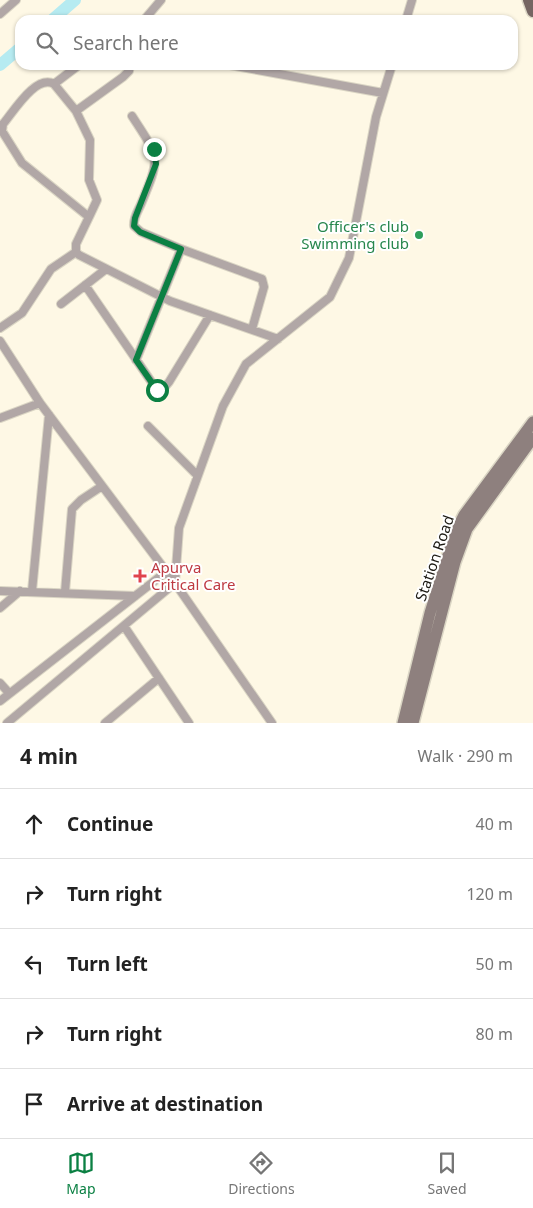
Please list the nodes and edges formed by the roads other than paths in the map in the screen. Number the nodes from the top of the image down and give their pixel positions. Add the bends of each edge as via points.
1 (16, 0) edge
2 (161, 0) edge
3 (412, 0) edge
4 (0, 14) edge
5 (148, 15) edge
6 (408, 15) edge
7 (72, 70) edge
8 (129, 70) edge
9 (257, 70) edge
10 (390, 70) edge
11 (54, 84) junction
12 (383, 93) junction
13 (76, 111) junction
14 (132, 116) dead end
15 (88, 216) junction
16 (181, 249) junction
17 (76, 252) junction
18 (106, 269) junction
19 (86, 285) junction
20 (162, 297) junction
21 (61, 304) dead end
22 (210, 314) junction
23 (0, 328) edge
24 (252, 329) junction
25 (278, 339) junction
26 (0, 340) edge
27 (136, 360) junction
28 (40, 403) junction
29 (49, 414) junction
30 (0, 418) edge
31 (533, 422) edge
32 (148, 426) dead end
33 (533, 438) edge
34 (197, 475) junction
35 (102, 486) junction
36 (460, 534) junction
37 (166, 572) junction
38 (175, 583) junction
39 (0, 591) edge
40 (20, 591) junction
41 (32, 592) junction
42 (65, 592) junction
43 (135, 596) junction
44 (0, 608) edge
45 (124, 626) junction
46 (158, 678) junction
47 (0, 683) edge
48 (9, 694) junction
49 (0, 701) edge
50 (107, 722) edge
51 (7, 723) edge
52 (189, 723) edge
53 (272, 723) edge
54 (403, 723) edge
55 (413, 723) edge

1 - 4 street
2 - 5 street
3 - 6 street
7 - 11 street
8 - 13 street
9 - 12 street
10 - 12 street
11 - 13 street
11 - 15 street via 47,81 36,85 4,124 2,131 22,163
12 - 25 street via 341,278 330,297
13 - 15 street via 90,140 90,180 97,196
14 - 16 street via 154,149 156,158 134,226 140,232
15 - 17 street via 76,244
16 - 20 street
16 - 24 street via 262,279 264,287
17 - 18 street
17 - 23 street via 51,268 22,313
18 - 19 street
18 - 20 street
19 - 21 street
19 - 27 street
20 - 22 street
20 - 27 street
22 - 24 street
22 - 27 street via 163,389 157,390
24 - 25 street
25 - 34 street via 246,364 223,406
26 - 28 street
28 - 29 street
28 - 30 street
29 - 35 street
29 - 41 street
31 - 36 main road, Station Road via 464,516
32 - 34 street
33 - 36 main road, Station Road
34 - 38 street via 179,528
35 - 37 street
35 - 42 street via 72,509
36 - 54 main road, Station Road via 430,613
36 - 55 main road, Station Road
37 - 38 street
37 - 43 street
38 - 45 street
38 - 53 street
39 - 40 street
40 - 41 street
40 - 44 street
41 - 42 street
42 - 43 street
43 - 48 street
45 - 46 street
45 - 51 street
46 - 50 street
46 - 52 street
47 - 48 street
48 - 49 street

